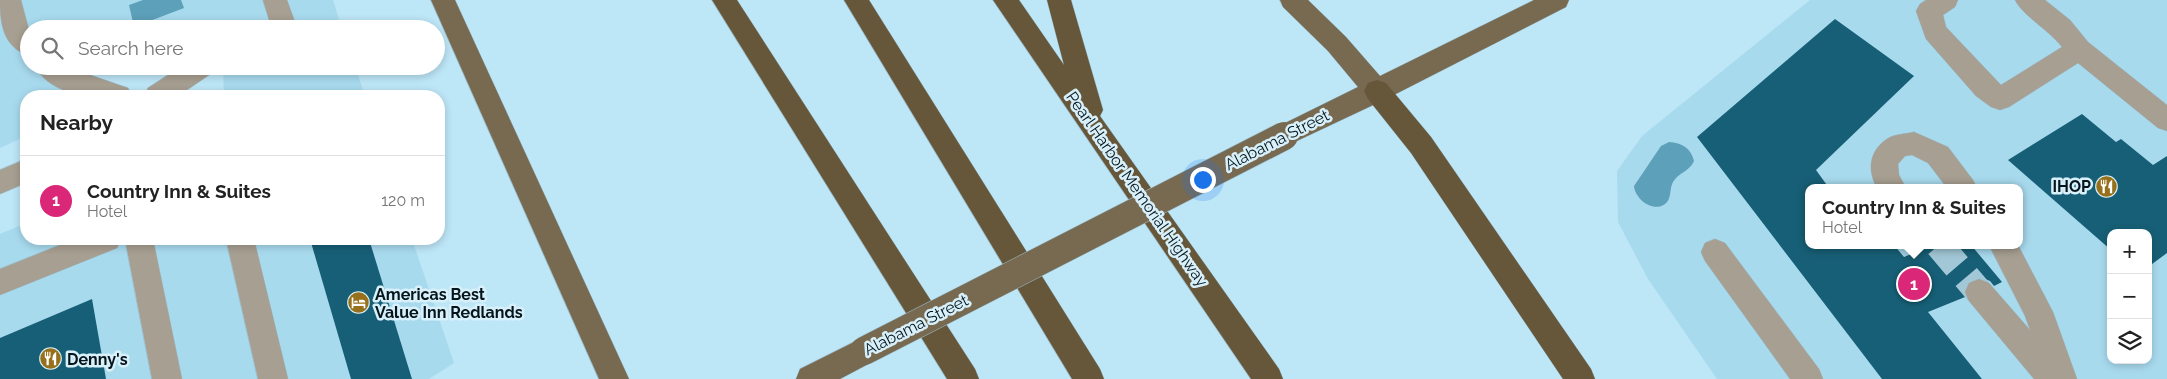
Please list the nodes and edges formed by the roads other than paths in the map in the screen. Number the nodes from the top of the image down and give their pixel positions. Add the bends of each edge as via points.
1 (9, 0) edge
2 (275, 0) edge
3 (443, 0) edge
4 (724, 0) edge
5 (856, 0) edge
6 (1005, 0) edge
7 (1059, 0) edge
8 (1292, 0) edge
9 (1557, 0) edge
10 (1946, 0) edge
11 (2027, 0) edge
12 (281, 20) edge
13 (20, 37) edge
14 (2079, 49) junction
15 (56, 75) edge
16 (189, 75) edge
17 (100, 90) edge
18 (166, 90) edge
19 (1377, 91) junction
20 (2167, 120) edge
21 (1096, 131) junction
22 (20, 174) edge
23 (0, 182) edge
24 (1889, 184) edge
25 (1960, 184) edge
26 (92, 245) edge
27 (140, 245) edge
28 (241, 245) edge
29 (2004, 249) edge
30 (1715, 252) dead end
31 (0, 282) edge
32 (1979, 292) tunnel mouth
33 (167, 379) edge
34 (273, 379) edge
35 (614, 379) edge
36 (811, 379) edge
37 (964, 379) edge
38 (1090, 379) edge
39 (1268, 379) edge
40 (1580, 379) edge
41 (1808, 379) edge
42 (2053, 379) edge
43 (2062, 379) edge

1 - 13 street via 15,32
2 - 12 street
3 - 35 main road
4 - 37 highway
5 - 38 highway
6 - 21 highway, Pearl Harbor Memorial Highway
7 - 21 highway
8 - 19 main road via 1337,44
9 - 19 main road, Alabama Street
10 - 14 street via 1929,11 1935,32 1985,88 2000,99
11 - 14 street via 2061,27
14 - 20 street
15 - 17 street
16 - 18 street
19 - 36 main road, Alabama Street, bridge
19 - 40 highway via 1422,145
21 - 39 highway, Pearl Harbor Memorial Highway
22 - 23 street
24 - 25 street via 1885,178 1884,160 1897,147 1914,143 1938,155
26 - 31 street
27 - 33 street
28 - 34 street
29 - 43 street via 2038,312
30 - 41 street
32 - 42 street

